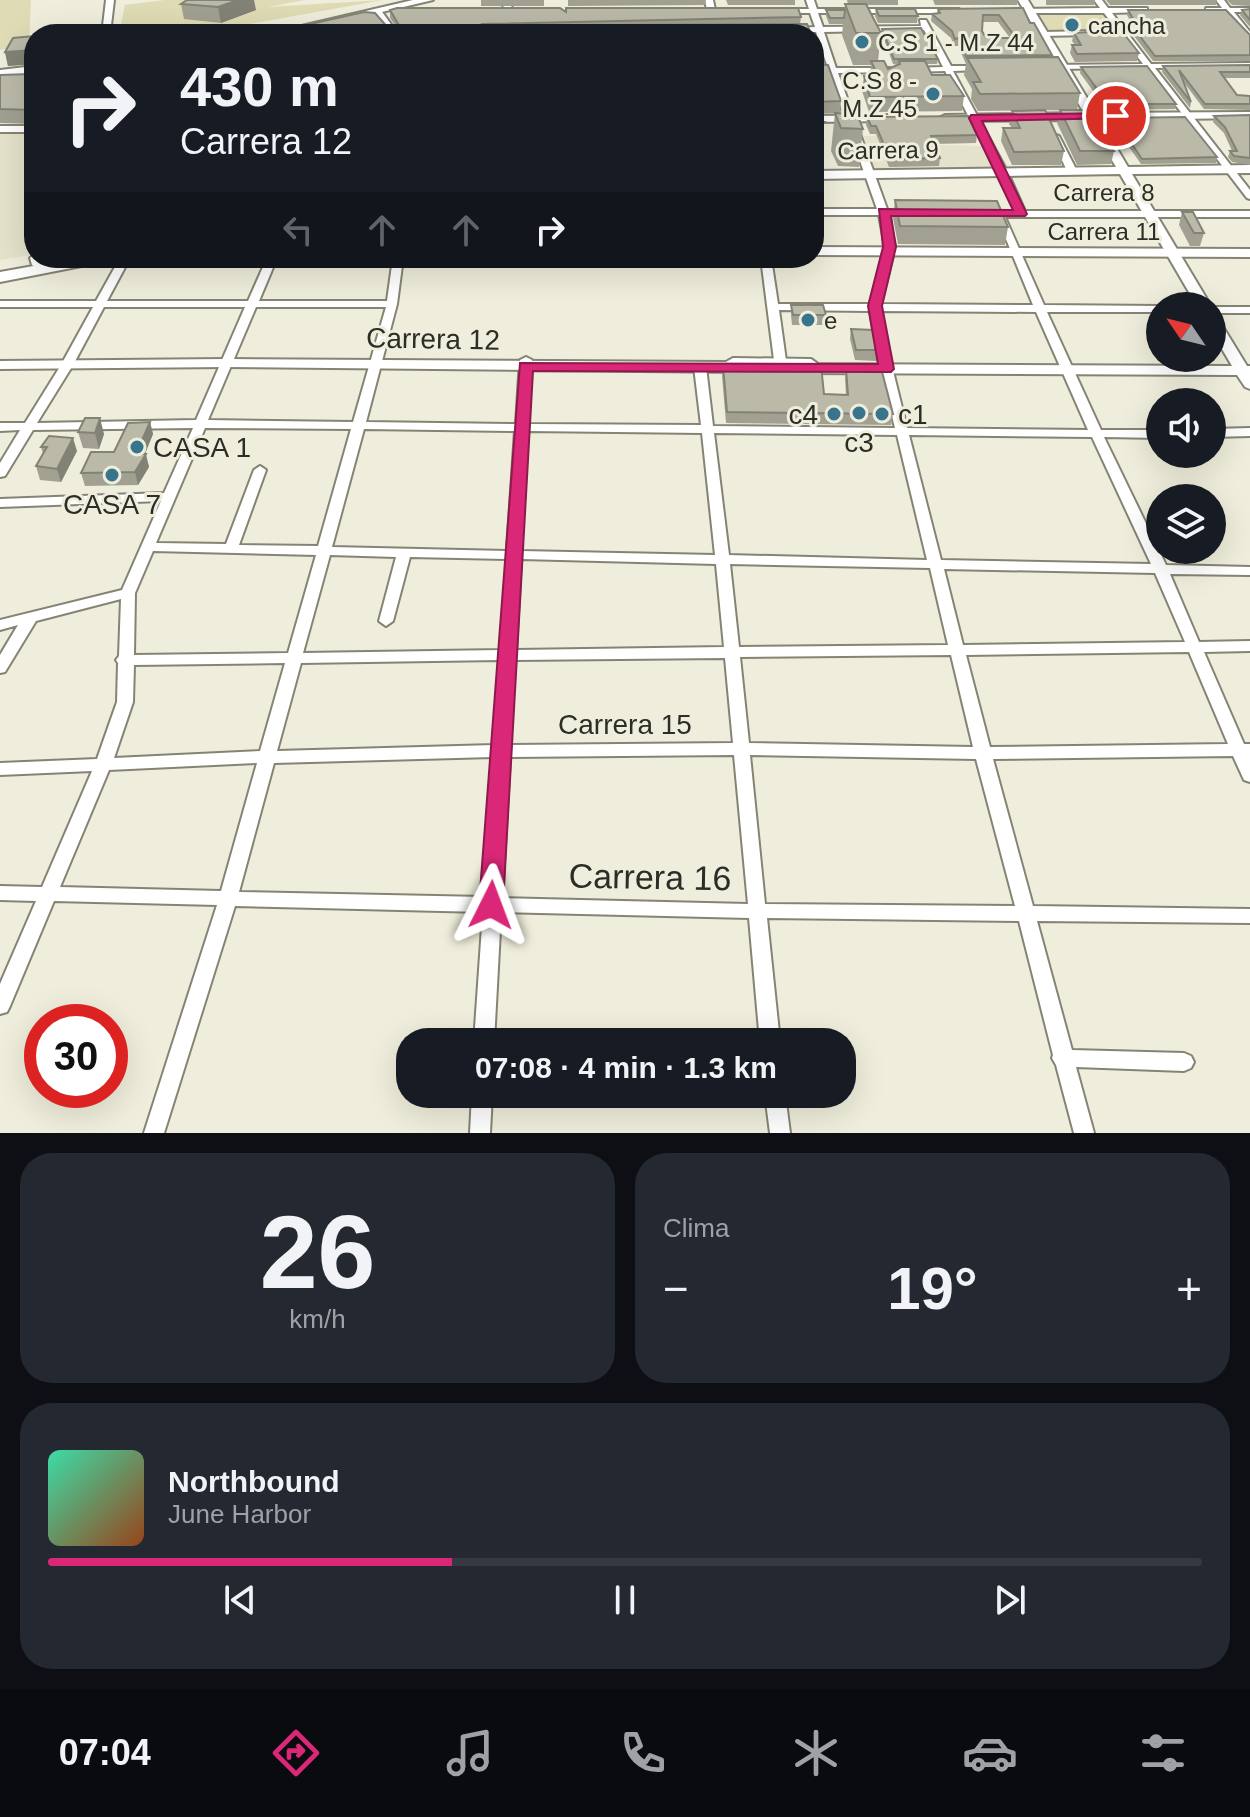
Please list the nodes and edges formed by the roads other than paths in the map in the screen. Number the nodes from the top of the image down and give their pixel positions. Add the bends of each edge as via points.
1 (110, 0) edge
2 (428, 0) edge
3 (509, 0) edge
4 (709, 0) edge
5 (899, 0) edge
6 (1098, 0) edge
7 (1220, 0) edge
8 (812, 5) edge
9 (1026, 5) edge
10 (1106, 10) junction
11 (1152, 10) edge
12 (1198, 10) edge
13 (1229, 10) junction
14 (1250, 10) edge
15 (377, 11) junction
16 (420, 11) edge
17 (491, 11) edge
18 (506, 11) junction
19 (520, 11) edge
20 (698, 11) edge
21 (710, 11) junction
22 (725, 11) edge
23 (769, 11) edge
24 (904, 11) junction
25 (918, 11) junction
26 (966, 11) edge
27 (1013, 11) edge
28 (107, 24) edge
29 (328, 24) edge
30 (387, 24) edge
31 (503, 24) edge
32 (712, 24) edge
33 (819, 24) edge
34 (925, 28) junction
35 (824, 30) edge
36 (1123, 33) junction
37 (1043, 34) junction
38 (1250, 37) edge
39 (824, 39) edge
40 (1151, 65) junction
41 (1250, 65) edge
42 (1063, 67) junction
43 (990, 68) edge
44 (1034, 68) edge
45 (946, 69) junction
46 (24, 71) edge
47 (824, 71) edge
48 (835, 71) junction
49 (0, 74) edge
50 (22, 82) edge
51 (0, 83) edge
52 (1188, 115) junction
53 (1250, 115) edge
54 (1092, 116) junction
55 (1047, 117) junction
56 (848, 118) junction
57 (911, 118) edge
58 (927, 118) edge
59 (975, 118) junction
60 (824, 119) edge
61 (0, 129) edge
62 (24, 129) edge
63 (1228, 169) junction
64 (1250, 169) edge
65 (1072, 171) junction
66 (1125, 171) junction
67 (1003, 173) junction
68 (869, 174) junction
69 (824, 175) edge
70 (1250, 196) edge
71 (824, 212) edge
72 (891, 212) junction
73 (971, 213) edge
74 (1000, 214) junction
75 (1021, 214) junction
76 (1149, 214) junction
77 (1250, 214) edge
78 (824, 249) edge
79 (888, 250) junction
80 (1014, 250) junction
81 (1171, 251) junction
82 (1250, 251) edge
83 (24, 266) edge
84 (38, 268) edge
85 (120, 268) edge
86 (268, 268) edge
87 (397, 268) edge
88 (768, 268) edge
89 (0, 274) edge
90 (1196, 292) edge
91 (102, 303) junction
92 (0, 304) edge
93 (392, 304) junction
94 (252, 305) junction
95 (875, 306) junction
96 (1039, 306) junction
97 (774, 307) junction
98 (1146, 309) edge
99 (1226, 310) edge
100 (1250, 310) edge
101 (1226, 341) edge
102 (0, 358) edge
103 (228, 360) junction
104 (69, 362) junction
105 (376, 362) junction
106 (525, 363) junction
107 (0, 365) edge
108 (780, 365) junction
109 (885, 366) junction
110 (1066, 366) junction
111 (700, 367) junction
112 (1246, 371) edge
113 (201, 424) junction
114 (359, 426) junction
115 (0, 427) edge
116 (31, 427) junction
117 (521, 427) junction
118 (708, 430) junction
119 (901, 432) junction
120 (1250, 432) edge
121 (1226, 433) edge
122 (1146, 434) edge
123 (1098, 435) junction
124 (260, 470) dead end
125 (0, 473) edge
126 (169, 497) junction
127 (0, 503) edge
128 (148, 547) junction
129 (231, 549) junction
130 (323, 551) junction
131 (404, 553) junction
132 (513, 556) junction
133 (723, 561) junction
134 (934, 566) junction
135 (1161, 570) junction
136 (1250, 571) edge
137 (128, 593) junction
138 (30, 618) junction
139 (386, 621) dead end
140 (0, 625) edge
141 (1195, 646) junction
142 (1250, 646) edge
143 (956, 651) junction
144 (732, 654) junction
145 (506, 656) junction
146 (292, 658) junction
147 (124, 660) junction
148 (0, 668) edge
149 (740, 749) junction
150 (1244, 750) edge
151 (501, 751) junction
152 (983, 753) junction
153 (268, 757) junction
154 (104, 763) junction
155 (0, 769) edge
156 (1250, 776) edge
157 (0, 893) edge
158 (50, 894) junction
159 (228, 898) junction
160 (491, 905) junction
161 (755, 911) junction
162 (1025, 915) junction
163 (1250, 916) edge
164 (0, 1006) edge
165 (485, 1028) edge
166 (768, 1028) edge
167 (1062, 1058) junction
168 (1184, 1062) dead end
169 (481, 1108) edge
170 (777, 1108) edge
171 (154, 1133) edge
172 (480, 1133) edge
173 (780, 1133) edge
174 (1084, 1133) edge

1 - 28 street
2 - 15 main road
3 - 18 street
4 - 21 street
5 - 24 street
6 - 10 street
7 - 13 street
8 - 23 street
8 - 24 street
8 - 33 street
9 - 10 street
9 - 27 street
9 - 37 street
10 - 11 street
10 - 36 street
12 - 13 street
13 - 14 street
13 - 38 street
15 - 16 street
15 - 29 main road
15 - 30 street
17 - 18 street
18 - 19 street
18 - 31 street
20 - 21 street
21 - 22 street
21 - 32 street
24 - 25 street
25 - 26 street
25 - 34 street
34 - 35 street
34 - 45 street
36 - 37 street
36 - 40 street
37 - 42 street
39 - 48 street
40 - 41 street
40 - 42 street
40 - 52 street
42 - 44 street
42 - 54 street
43 - 45 street
45 - 48 street
45 - 59 street
46 - 49 main road
47 - 48 street
48 - 56 street
50 - 51 street
52 - 53 street
52 - 54 street
52 - 63 street
54 - 55 street
54 - 66 street
55 - 59 street
55 - 65 street
56 - 57 street
56 - 60 street
56 - 68 street
58 - 59 street
59 - 67 street
61 - 62 street
63 - 64 street, Carrera 9
63 - 66 street, Carrera 9
63 - 70 street
65 - 66 street, Carrera 9
65 - 67 street, Carrera 9
66 - 76 street
67 - 68 street, Carrera 9
67 - 75 street
68 - 69 street, Carrera 9
68 - 72 street
71 - 72 street
72 - 79 street
73 - 74 street, Carrera 8
74 - 75 street, Carrera 8
74 - 80 street
75 - 76 street, Carrera 8
76 - 77 street, Carrera 8
76 - 81 street
78 - 79 main road, Carrera 11
79 - 80 main road, Carrera 11
79 - 95 street
80 - 81 main road, Carrera 11
80 - 96 street
81 - 82 main road, Carrera 11
81 - 90 street
83 - 89 main road
84 - 89 main road
85 - 91 street
86 - 94 street
87 - 93 street
88 - 97 street
91 - 92 street
91 - 94 street
91 - 104 street
93 - 94 street
93 - 105 street
94 - 103 street
95 - 96 street
95 - 97 street
95 - 109 street
96 - 98 street
96 - 110 street
97 - 108 street
99 - 100 street
101 - 112 street
102 - 104 street, Carrera 12
103 - 104 street, Carrera 12
103 - 105 street, Carrera 12
103 - 113 street
104 - 107 street, Carrera 12
104 - 116 street
105 - 106 street, Carrera 12
105 - 114 street
106 - 108 street, Carrera 12
106 - 111 street, Carrera 12
106 - 117 street
108 - 109 street, Carrera 12
108 - 111 street, Carrera 12
109 - 110 street, Carrera 12
109 - 119 street
110 - 112 street, Carrera 12
110 - 123 street
111 - 118 street
113 - 114 street
113 - 116 street
113 - 126 street
114 - 117 street
114 - 130 street
115 - 116 street
116 - 125 street
117 - 118 street
117 - 132 street
118 - 119 street
118 - 133 street
119 - 123 street
119 - 134 street
120 - 121 street
122 - 123 street
123 - 135 street
124 - 129 street
126 - 127 street
126 - 128 street
128 - 129 street
128 - 137 street
129 - 130 street
130 - 131 street
130 - 146 street
131 - 132 street
131 - 139 street
132 - 133 street
132 - 145 street
133 - 134 street
133 - 144 street
134 - 135 street
134 - 143 street
135 - 136 street
135 - 141 street
137 - 138 street
137 - 147 street
138 - 140 street
138 - 148 street
141 - 142 street
141 - 143 street
141 - 150 street
143 - 144 street
143 - 152 street
144 - 145 street
144 - 149 street
145 - 146 street
145 - 151 street
146 - 147 street
146 - 153 street
147 - 154 street via 125,702
149 - 151 street, Carrera 15
149 - 152 street, Carrera 15
149 - 161 street
150 - 152 street, Carrera 15
150 - 156 street
151 - 153 street, Carrera 15
151 - 160 street
152 - 162 street
153 - 154 street, Carrera 15
153 - 159 street
154 - 155 street, Carrera 15
154 - 158 street
157 - 158 street, Carrera 16
158 - 159 street, Carrera 16
158 - 164 street
159 - 160 street, Carrera 16
159 - 171 street
160 - 161 street, Carrera 16
160 - 165 street
161 - 162 street, Carrera 16
161 - 166 street
162 - 163 street, Carrera 16
162 - 167 street
167 - 168 street
167 - 174 street
169 - 172 street
170 - 173 street

